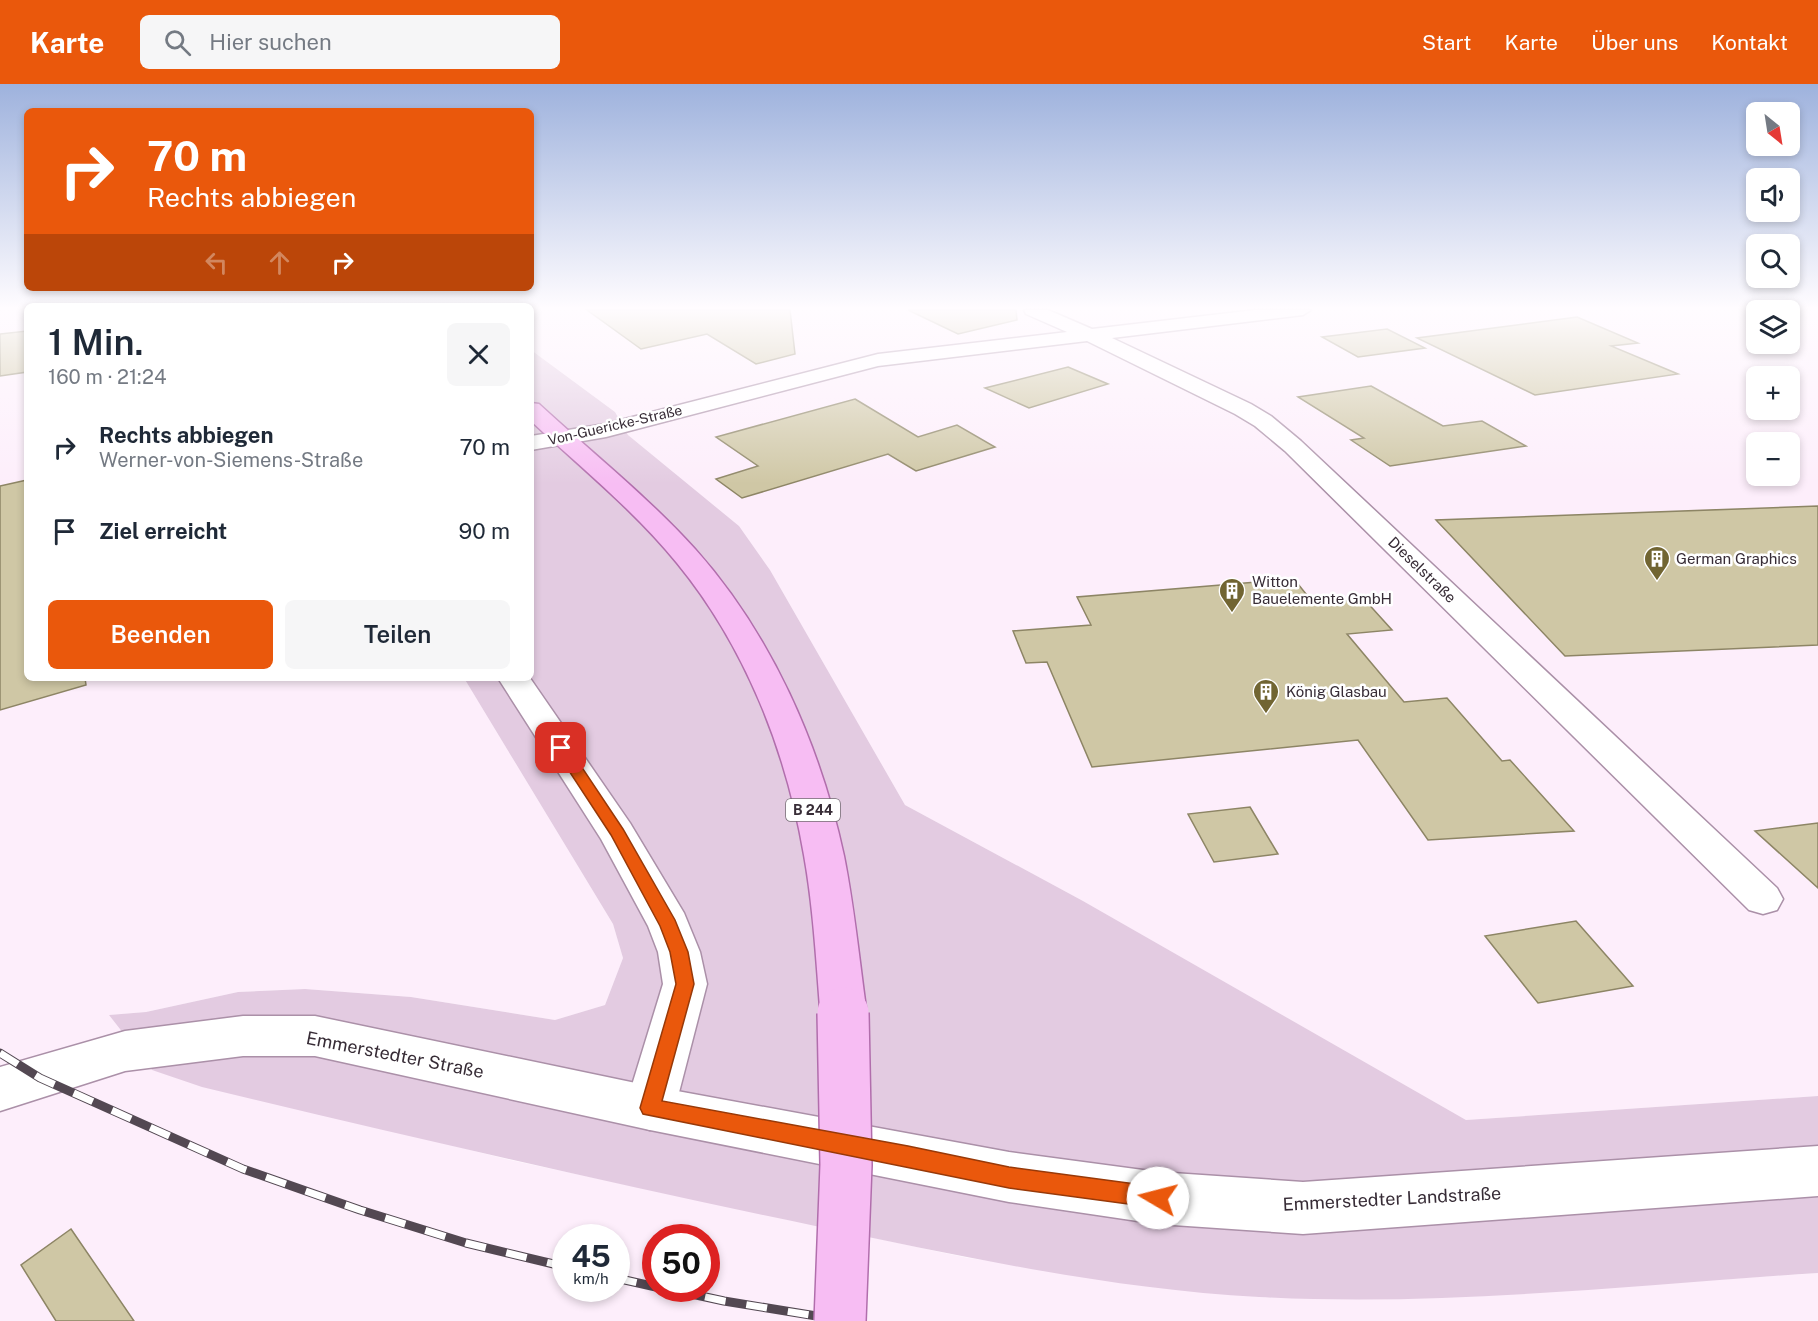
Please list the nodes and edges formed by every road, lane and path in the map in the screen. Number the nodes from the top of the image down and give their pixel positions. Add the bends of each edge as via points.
1 (842, 368) edge
2 (1158, 368) edge
3 (534, 415) edge
4 (546, 441) edge
5 (516, 681) edge
6 (1763, 899) dead end
7 (0, 1089) edge
8 (650, 1108) junction
9 (1818, 1171) edge
10 (840, 1321) edge

1 - 4 street, Von-Guericke-Straße via 629,424
2 - 6 street, Dieselstraße via 1244,409 1286,440
3 - 4 main road, B 244
4 - 10 main road, B 244, bridge via 648,516 686,557 736,626 789,731 823,853 843,1008 847,1123
5 - 8 street via 617,833 669,925 679,952 685,984
7 - 8 street, Emmerstedter Straße via 125,1051 243,1036 315,1036
8 - 9 street, Emmerstedter Landstraße via 1009,1177 1158,1198 1303,1208

